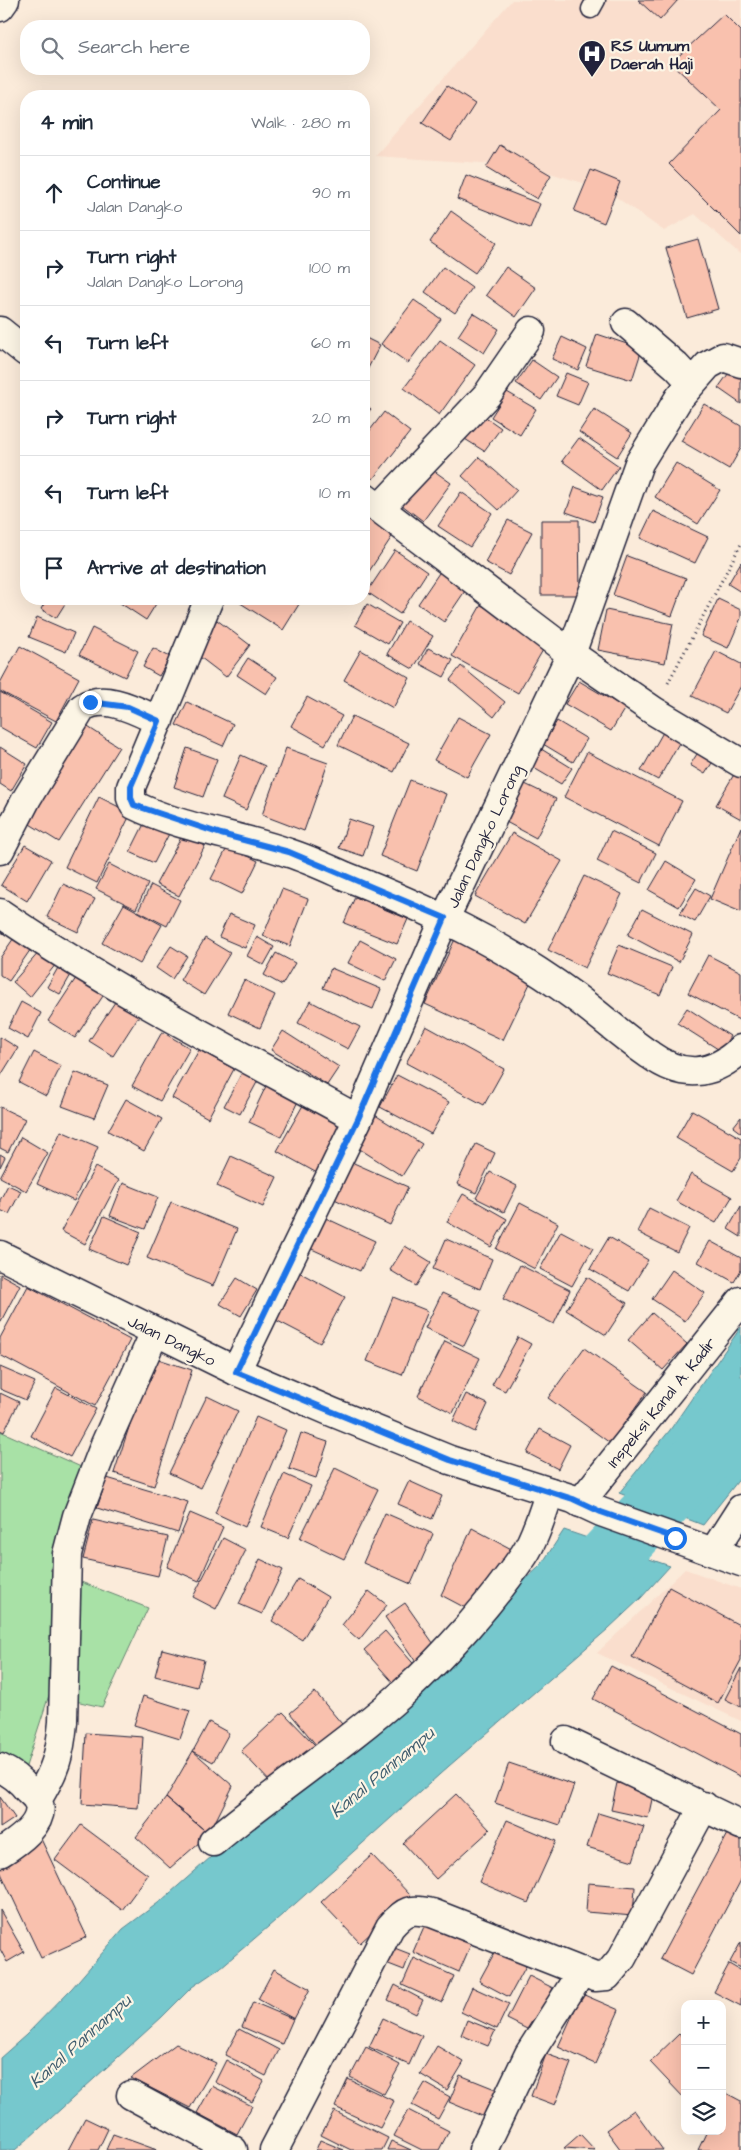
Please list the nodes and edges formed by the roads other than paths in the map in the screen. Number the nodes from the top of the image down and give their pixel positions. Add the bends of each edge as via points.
1 (5, 0) edge
2 (0, 7) edge
3 (626, 323) dead end
4 (0, 331) edge
5 (530, 331) dead end
6 (20, 347) edge
7 (741, 363) edge
8 (692, 383) junction
9 (371, 503) edge
10 (207, 605) edge
11 (571, 654) junction
12 (159, 721) junction
13 (741, 763) edge
14 (0, 850) edge
15 (0, 913) edge
16 (445, 918) junction
17 (741, 1049) edge
18 (358, 1119) junction
19 (0, 1255) edge
20 (741, 1301) edge
21 (155, 1332) junction
22 (236, 1372) junction
23 (550, 1492) junction
24 (590, 1507) junction
25 (741, 1509) edge
26 (705, 1549) junction
27 (741, 1562) edge
28 (566, 1741) dead end
29 (0, 1768) edge
30 (38, 1800) junction
31 (704, 1806) junction
32 (741, 1825) edge
33 (213, 1842) dead end
34 (0, 1854) edge
35 (582, 1971) junction
36 (131, 2095) dead end
37 (233, 2150) edge
38 (274, 2150) edge
39 (483, 2150) edge

1 - 2 street
3 - 8 street
4 - 6 street
5 - 9 street via 487,395
7 - 8 street, Jalan Dangko Lorong via 727,357 716,359
8 - 11 street, Jalan Dangko Lorong via 679,398 639,463
9 - 11 street
10 - 12 street
11 - 13 street via 654,711
11 - 16 street, Jalan Dangko Lorong
12 - 14 street via 128,707 106,702 90,702 82,708 27,798
12 - 16 street via 131,786 134,805 289,852
15 - 18 street via 81,966
16 - 17 street via 575,997 657,1060 693,1073 714,1068
16 - 18 street, Jalan Dangko Lorong
18 - 22 street, Jalan Dangko Lorong
19 - 21 street, Jalan Dangko
20 - 24 street, Inspeksi Kanal A. Kadir
21 - 22 street, Jalan Dangko
21 - 30 street via 102,1453 66,1554 60,1749 53,1773
22 - 23 street, Jalan Dangko via 450,1460
23 - 24 street, Jalan Dangko
23 - 33 street via 524,1555 432,1664 370,1721 265,1798
24 - 26 street, Jalan Dangko
25 - 26 street
26 - 27 street, Jalan Dangko
28 - 31 street
29 - 30 street via 20,1780
30 - 34 street via 36,1821 30,1830
31 - 32 street
31 - 35 street via 614,1970 607,1976 596,1977
35 - 38 street via 432,1913 417,1909 403,1913 390,1927
35 - 39 street via 529,2054
36 - 37 street

